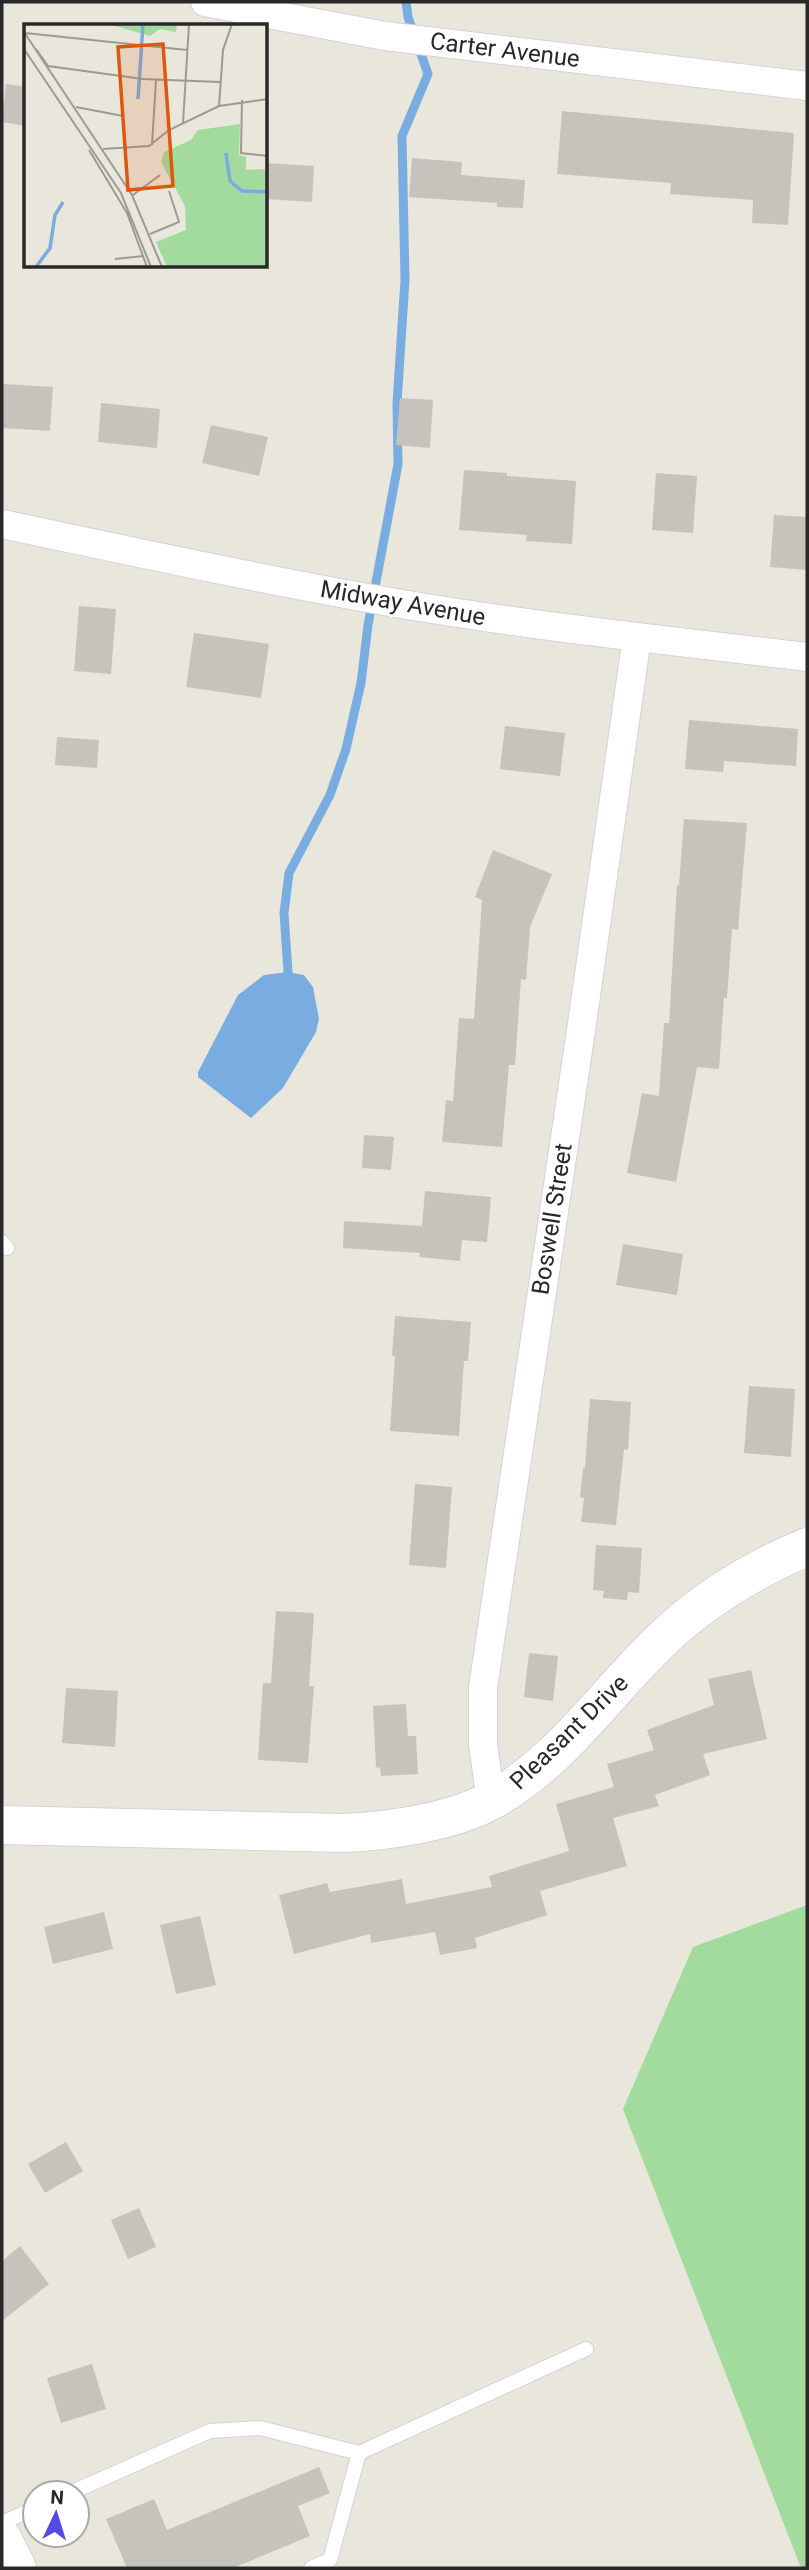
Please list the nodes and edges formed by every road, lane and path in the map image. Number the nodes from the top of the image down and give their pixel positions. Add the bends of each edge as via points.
1 (205, 2) edge
2 (807, 86) edge
3 (2, 524) edge
4 (637, 637) junction
5 (807, 657) edge
6 (807, 1547) edge
7 (491, 1801) junction
8 (2, 1825) edge
9 (586, 2349) dead end
10 (359, 2453) junction
11 (91, 2484) edge
12 (21, 2514) edge
13 (2, 2523) edge
14 (2, 2539) edge
15 (17, 2568) edge
16 (311, 2568) edge

1 - 2 street, Carter Avenue via 385,36
3 - 4 street, Midway Avenue via 403,604
4 - 5 street, Midway Avenue
4 - 7 street, Boswell Street via 483,1688 483,1745
6 - 7 street, Pleasant Drive via 710,1601 671,1631 543,1764
7 - 8 street, Pleasant Drive via 428,1823 374,1832
9 - 10 lane
10 - 11 lane via 260,2428 211,2431
10 - 16 lane via 330,2560
12 - 13 lane
14 - 15 street

